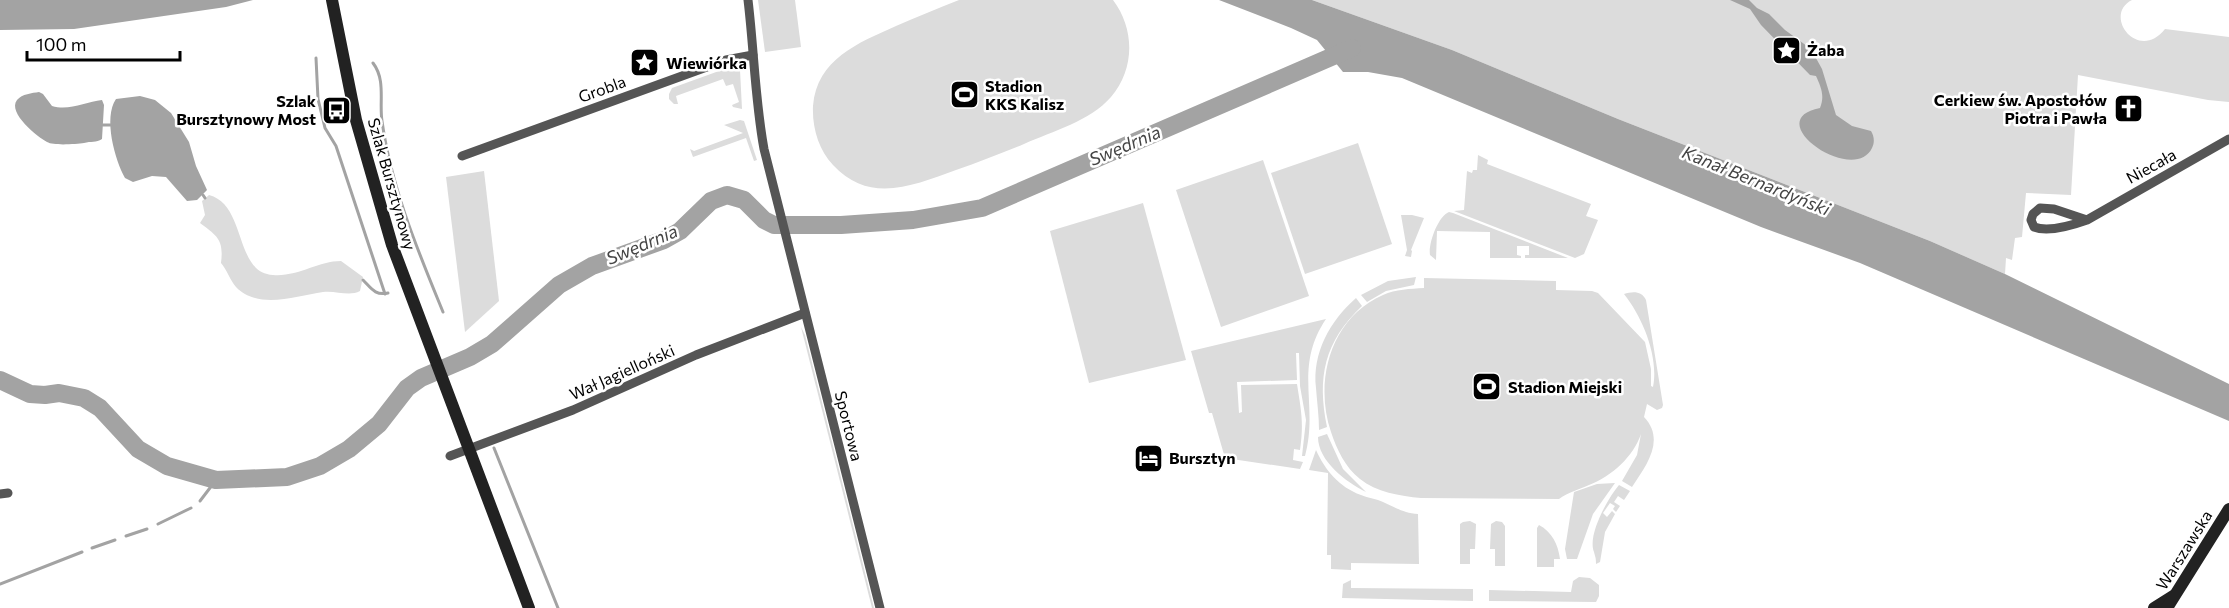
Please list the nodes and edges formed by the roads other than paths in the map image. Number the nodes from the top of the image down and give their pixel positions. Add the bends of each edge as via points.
1 (332, 0) edge
2 (748, 0) edge
3 (753, 55) junction
4 (2229, 139) edge
5 (462, 156) dead end
6 (2087, 220) junction
7 (805, 313) junction
8 (450, 456) dead end
9 (2229, 509) edge
10 (2176, 594) junction
11 (529, 608) edge
12 (880, 608) edge
13 (2154, 608) edge
14 (2167, 608) edge

1 - 11 main road, Szlak Bursztynowy via 356,120 380,206
2 - 3 street
3 - 5 street, Grobla via 726,60
3 - 7 street, Sportowa via 759,118
4 - 6 street, Niecała
6 - 6 street, Niecała via 2040,208 2031,220 2040,229
7 - 8 street, Wał Jagielloński via 696,355 573,410
7 - 12 street, Sportowa
9 - 10 main road, Warszawska
10 - 13 main road
10 - 14 main road, Warszawska

